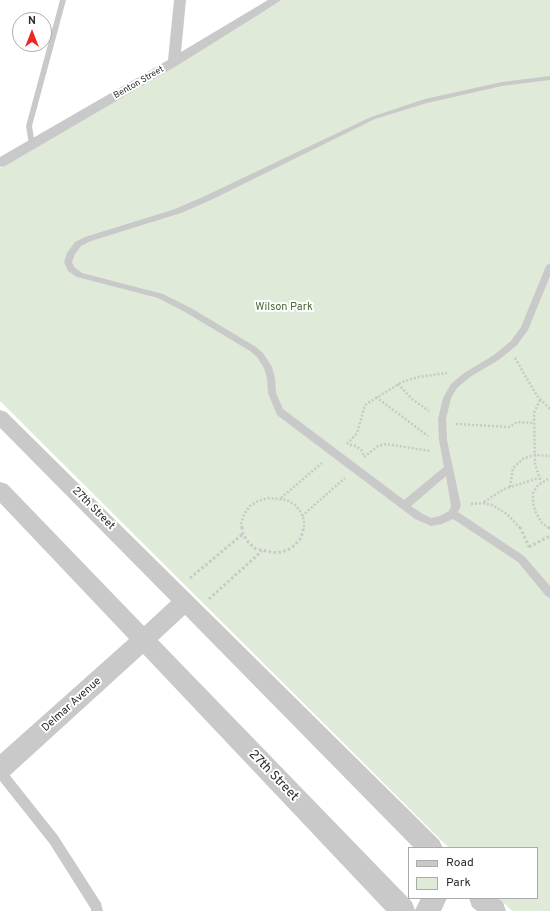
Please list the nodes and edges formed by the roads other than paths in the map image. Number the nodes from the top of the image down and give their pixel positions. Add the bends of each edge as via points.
1 (63, 0) edge
2 (180, 0) edge
3 (276, 0) edge
4 (174, 62) junction
5 (550, 78) edge
6 (32, 145) junction
7 (0, 163) edge
8 (550, 266) edge
9 (0, 417) edge
10 (449, 468) junction
11 (0, 490) edge
12 (404, 506) junction
13 (454, 510) junction
14 (550, 593) edge
15 (185, 602) junction
16 (143, 640) junction
17 (0, 770) edge
18 (430, 847) edge
19 (434, 899) edge
20 (482, 899) edge
21 (97, 911) edge
22 (403, 911) edge
23 (427, 911) edge
24 (494, 911) edge

1 - 6 lane via 28,126
2 - 4 street
3 - 4 street, Benton Street
4 - 6 street, Benton Street
5 - 12 lane via 502,84 425,101 385,114 178,211 88,238 78,244 71,253 68,262 71,269 80,275 160,296 253,349 268,367 274,398 280,412
6 - 7 street, Benton Street
8 - 10 lane via 525,328 514,343 497,357 467,375 454,386 447,398 443,440
9 - 15 street, 27th Street
10 - 12 lane
10 - 13 lane
11 - 16 street, 27th Street
12 - 13 lane via 431,522 442,520
13 - 14 lane via 521,559
15 - 16 street
15 - 18 street, 27th Street
16 - 17 street, Delmar Avenue
16 - 22 street, 27th Street
17 - 21 lane via 54,840 97,906
19 - 23 street
20 - 24 street

